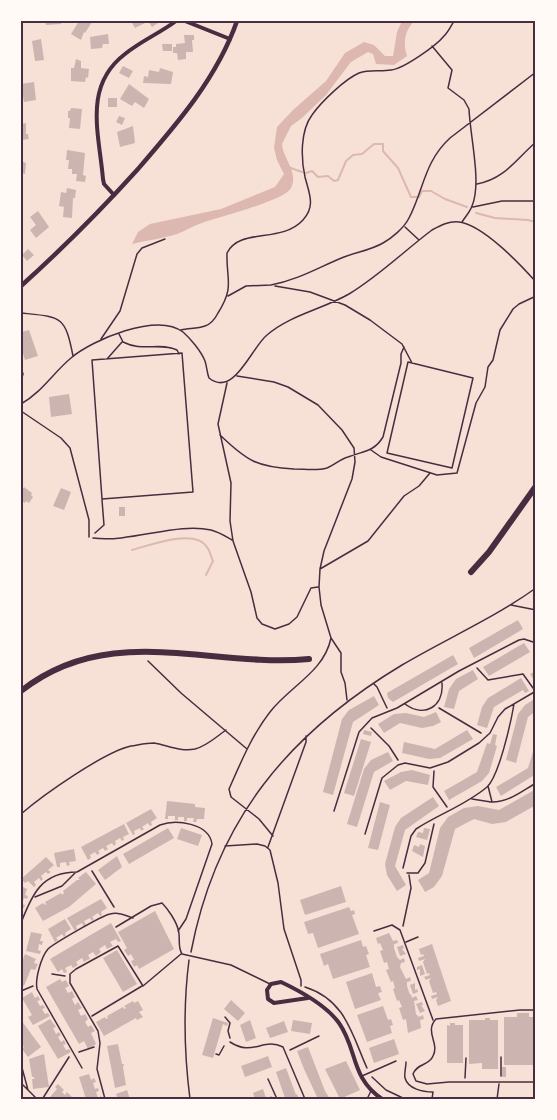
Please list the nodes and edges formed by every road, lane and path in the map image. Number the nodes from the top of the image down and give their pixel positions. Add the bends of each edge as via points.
1 (176, 21) edge
2 (185, 21) edge
3 (237, 21) edge
4 (454, 21) edge
5 (230, 39) junction
6 (432, 46) junction
7 (536, 72) edge
8 (469, 123) junction
9 (536, 142) edge
10 (476, 184) junction
11 (114, 195) junction
12 (536, 201) edge
13 (472, 207) junction
14 (461, 222) junction
15 (403, 226) junction
16 (165, 239) dead end
17 (420, 240) junction
18 (536, 282) edge
19 (271, 285) junction
20 (21, 286) edge
21 (536, 296) edge
22 (227, 297) junction
23 (335, 302) junction
24 (21, 313) edge
25 (180, 330) junction
26 (119, 333) junction
27 (101, 340) junction
28 (123, 342) junction
29 (404, 347) junction
30 (179, 354) junction
31 (73, 356) junction
32 (107, 359) junction
33 (412, 363) junction
34 (21, 368) edge
35 (236, 376) junction
36 (21, 381) edge
37 (226, 382) junction
38 (21, 404) edge
39 (21, 411) edge
40 (220, 435) junction
41 (371, 450) junction
42 (355, 455) junction
43 (431, 473) junction
44 (536, 486) edge
45 (102, 499) junction
46 (90, 537) junction
47 (233, 541) junction
48 (320, 569) junction
49 (471, 572) dead end
50 (319, 587) junction
51 (536, 588) edge
52 (510, 605) junction
53 (536, 610) edge
54 (331, 638) junction
55 (536, 644) edge
56 (145, 658) dead end
57 (309, 659) dead end
58 (474, 664) junction
59 (442, 682) junction
60 (374, 683) junction
61 (531, 685) dead end
62 (21, 691) edge
63 (536, 691) edge
64 (348, 702) junction
65 (514, 703) junction
66 (404, 704) junction
67 (436, 705) junction
68 (386, 707) dead end
69 (226, 730) junction
70 (375, 732) dead end
71 (484, 735) dead end
72 (306, 736) junction
73 (247, 749) junction
74 (398, 759) dead end
75 (434, 777) dead end
76 (536, 783) edge
77 (488, 786) junction
78 (470, 799) junction
79 (492, 802) junction
80 (449, 810) junction
81 (334, 811) dead end
82 (21, 814) edge
83 (435, 819) junction
84 (365, 834) dead end
85 (273, 836) junction
86 (224, 846) junction
87 (212, 847) junction
88 (267, 848) junction
89 (222, 852) junction
90 (403, 868) joint
91 (77, 872) junction
92 (93, 872) dead end
93 (409, 874) junction
94 (33, 897) junction
95 (115, 914) junction
96 (133, 918) junction
97 (21, 923) edge
98 (116, 927) dead end
99 (400, 930) junction
100 (178, 931) junction
101 (374, 931) dead end
102 (418, 937) dead end
103 (405, 942) junction
104 (182, 954) junction
105 (52, 974) dead end
106 (69, 977) junction
107 (271, 984) junction
108 (36, 985) junction
109 (143, 986) junction
110 (21, 991) edge
111 (300, 993) junction
112 (308, 998) junction
113 (536, 1010) edge
114 (91, 1017) junction
115 (225, 1017) dead end
116 (434, 1021) junction
117 (319, 1036) dead end
118 (230, 1042) joint
119 (99, 1046) junction
120 (224, 1046) dead end
121 (287, 1051) junction
122 (75, 1054) junction
123 (216, 1054) dead end
124 (501, 1057) dead end
125 (536, 1057) edge
126 (466, 1058) dead end
127 (396, 1061) dead end
128 (406, 1062) dead end
129 (21, 1064) edge
130 (82, 1068) dead end
131 (361, 1077) junction
132 (268, 1079) dead end
133 (465, 1082) junction
134 (536, 1082) edge
135 (21, 1083) edge
136 (500, 1083) junction
137 (28, 1090) junction
138 (371, 1090) junction
139 (37, 1099) edge
140 (42, 1099) edge
141 (105, 1099) edge
142 (190, 1099) edge
143 (277, 1099) edge
144 (306, 1099) edge
145 (367, 1099) edge
146 (382, 1099) edge
147 (432, 1099) edge
148 (497, 1099) edge

1 - 11 street via 114,63 100,86 97,104 103,178
2 - 5 street
3 - 5 street
4 - 6 path
5 - 11 street via 196,97
6 - 8 path via 452,70 448,87 466,103
6 - 22 path via 396,69 353,76 311,115 303,148 310,208 301,222 288,231 245,238 230,248
7 - 8 path
8 - 10 path
8 - 15 path via 433,156
9 - 10 path via 508,170
10 - 13 path
11 - 20 street
12 - 13 path via 502,201
13 - 14 path
14 - 17 path via 442,225
14 - 18 path via 498,244
15 - 17 path
15 - 19 path via 373,248
16 - 27 path via 137,254 120,311
17 - 23 path via 367,283
19 - 22 path via 246,286
19 - 23 path
21 - 43 path via 513,309 500,330 457,473
22 - 25 path via 204,327
23 - 29 path via 370,320
23 - 35 path via 270,333
24 - 31 path via 60,320 68,332
25 - 26 path via 153,326
25 - 37 path via 203,356 209,378 217,383
26 - 27 path
26 - 28 path
27 - 31 path
28 - 30 path via 137,348 169,347
28 - 32 path
29 - 33 path
29 - 41 path via 382,437
30 - 32 path
30 - 45 path via 182,353 193,492
31 - 38 path
32 - 45 path via 92,360
33 - 33 path via 473,378 452,468 387,453 408,362
34 - 36 lane
35 - 37 path
35 - 42 path via 274,382 318,405 350,442
37 - 40 path via 219,416
39 - 46 lane via 67,444 89,520
40 - 42 path via 238,452 268,467 322,469
40 - 47 path via 231,483
41 - 42 path
41 - 43 path
42 - 48 path via 352,479
43 - 48 path via 404,496 368,541
44 - 49 main road
45 - 46 path via 104,525
46 - 47 path via 134,538 203,529 219,532
47 - 50 path via 262,624 275,629 289,624 297,617 311,588
48 - 50 path
50 - 54 path
51 - 52 path
52 - 53 path
52 - 60 path
54 - 64 path via 341,652 340,672
54 - 73 path via 320,663 271,711
55 - 58 lane via 519,640
56 - 69 path
57 - 62 main road via 275,662 147,651 112,653 57,668
58 - 59 lane
58 - 61 path via 486,680 523,674
59 - 66 lane
59 - 67 lane via 441,699
60 - 64 path
60 - 68 path
63 - 65 lane
64 - 72 path
65 - 77 lane via 501,759
65 - 84 lane via 500,714 490,733 479,743 448,762 430,768 405,763 385,774
66 - 67 lane via 421,711
66 - 81 lane via 361,727
67 - 71 path
69 - 73 path
69 - 82 path via 195,749 155,743 127,747 79,773
70 - 74 path
72 - 85 path
72 - 86 path via 264,784
73 - 85 path via 229,793
75 - 80 path via 433,787
76 - 79 lane via 507,800
77 - 78 lane
77 - 79 lane
78 - 79 lane
78 - 80 lane
80 - 83 lane
83 - 90 lane via 412,833
83 - 93 path via 424,867
85 - 88 path
86 - 88 path via 257,844
86 - 89 path
87 - 89 path
87 - 91 lane via 211,838 199,828 165,823
87 - 100 lane
88 - 111 path via 274,861 284,928 301,980
89 - 142 path via 201,909 189,960 184,1032
90 - 93 path
91 - 94 lane via 62,886
91 - 94 lane via 55,875
92 - 95 path
93 - 99 path via 411,888
94 - 97 lane
95 - 96 lane
95 - 108 lane via 50,947
96 - 98 lane
96 - 100 lane via 162,903
99 - 101 lane via 392,925
99 - 103 lane
100 - 104 lane
102 - 103 lane
103 - 116 lane
104 - 107 lane via 241,969
104 - 109 lane
105 - 106 path
106 - 109 lane via 76,969 118,946
106 - 114 lane
107 - 111 street via 281,982
107 - 112 street via 267,997 274,1004
108 - 110 path
108 - 122 lane
109 - 114 lane
111 - 112 street
112 - 131 street via 339,1023
113 - 116 lane
114 - 119 lane via 98,1031
115 - 118 path via 230,1023
116 - 133 lane via 434,1054 415,1069 414,1079 427,1084
117 - 121 path
118 - 121 lane via 244,1049 277,1044
119 - 122 path
119 - 141 lane via 97,1069
120 - 123 path
121 - 144 lane
122 - 130 lane
122 - 140 path
124 - 136 path
125 - 134 path
126 - 133 path
127 - 131 lane
128 - 147 lane via 408,1084 433,1092
129 - 137 lane
131 - 138 street
132 - 143 lane
133 - 136 lane
134 - 136 lane
135 - 137 lane
136 - 148 lane
137 - 139 lane
138 - 145 lane
138 - 146 street

